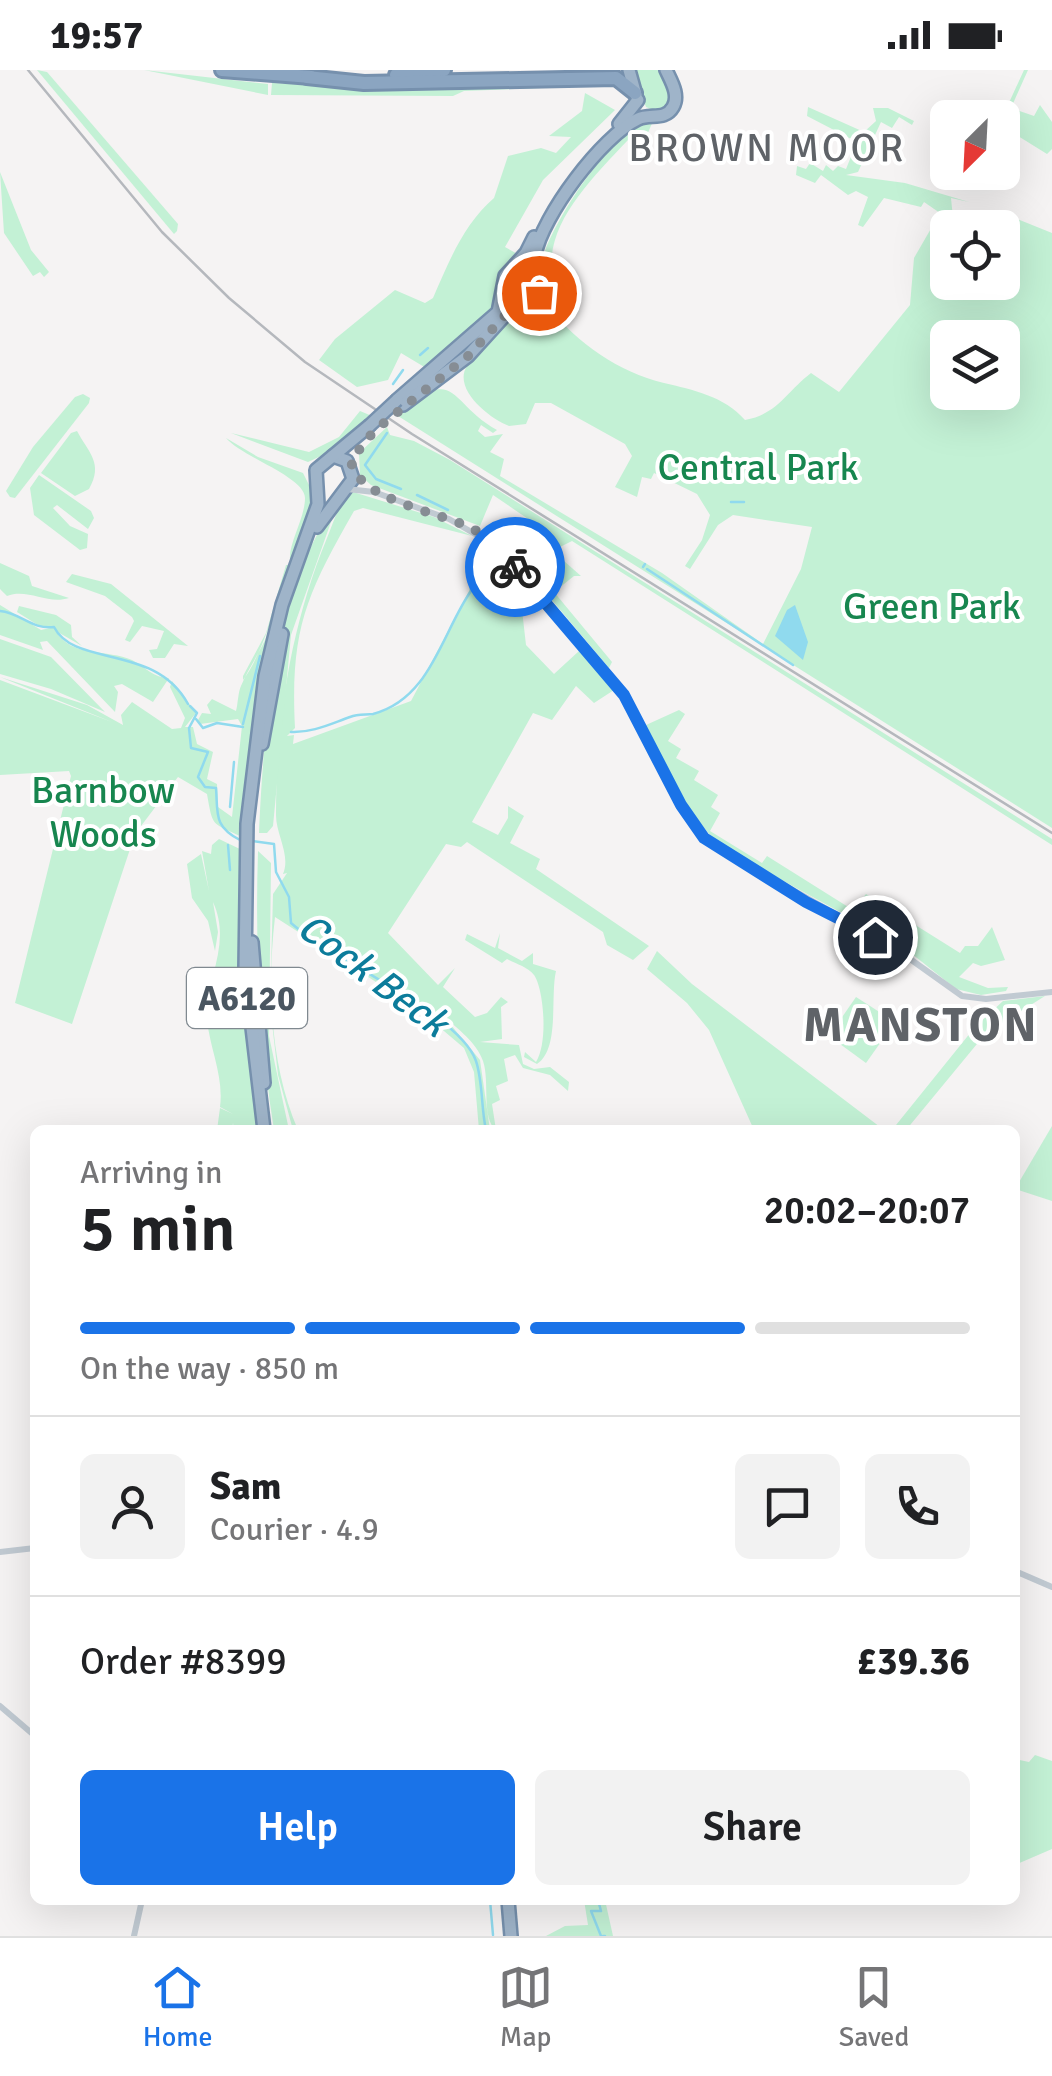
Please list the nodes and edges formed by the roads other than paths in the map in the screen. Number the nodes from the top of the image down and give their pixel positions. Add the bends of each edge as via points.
1 (222, 70) edge
2 (444, 70) edge
3 (629, 70) edge
4 (666, 70) edge
5 (306, 77) junction
6 (636, 97) junction
7 (652, 116) junction
8 (516, 266) junction
9 (536, 271) junction
10 (504, 291) junction
11 (521, 303) junction
12 (400, 402) junction
13 (371, 428) junction
14 (333, 456) junction
15 (352, 469) junction
16 (318, 486) junction
17 (345, 490) junction
18 (374, 492) junction
19 (251, 824) junction
20 (1052, 992) edge
21 (267, 1125) edge
22 (30, 1549) edge
23 (0, 1552) edge
24 (1020, 1574) edge
25 (1052, 1588) edge
26 (0, 1706) edge
27 (30, 1732) edge
28 (141, 1905) edge
29 (505, 1905) edge
30 (134, 1936) edge
31 (507, 1936) edge

1 - 5 highway
2 - 5 highway
3 - 6 highway
4 - 7 highway via 676,100 668,113
5 - 6 highway via 364,83 616,78
6 - 7 highway
6 - 8 highway via 632,112 559,188
7 - 9 highway via 633,121 559,199 536,251
8 - 9 highway
8 - 10 highway via 505,276
9 - 11 highway via 539,293
10 - 11 highway
10 - 12 highway via 498,312
11 - 12 highway via 468,356
12 - 13 highway, bridge
13 - 14 highway
13 - 15 highway via 354,452
14 - 15 highway
14 - 16 highway via 318,464
15 - 17 highway
15 - 18 street
16 - 17 highway via 331,494
16 - 19 highway, A6120 via 268,662
17 - 18 street
17 - 19 highway, A6120 via 319,521 290,602
18 - 20 street via 473,530 506,556 624,695 687,815 711,844 889,944 962,996
19 - 21 highway, A6120 via 256,1012
22 - 23 street
24 - 25 street
26 - 27 street
28 - 30 street
29 - 31 highway

